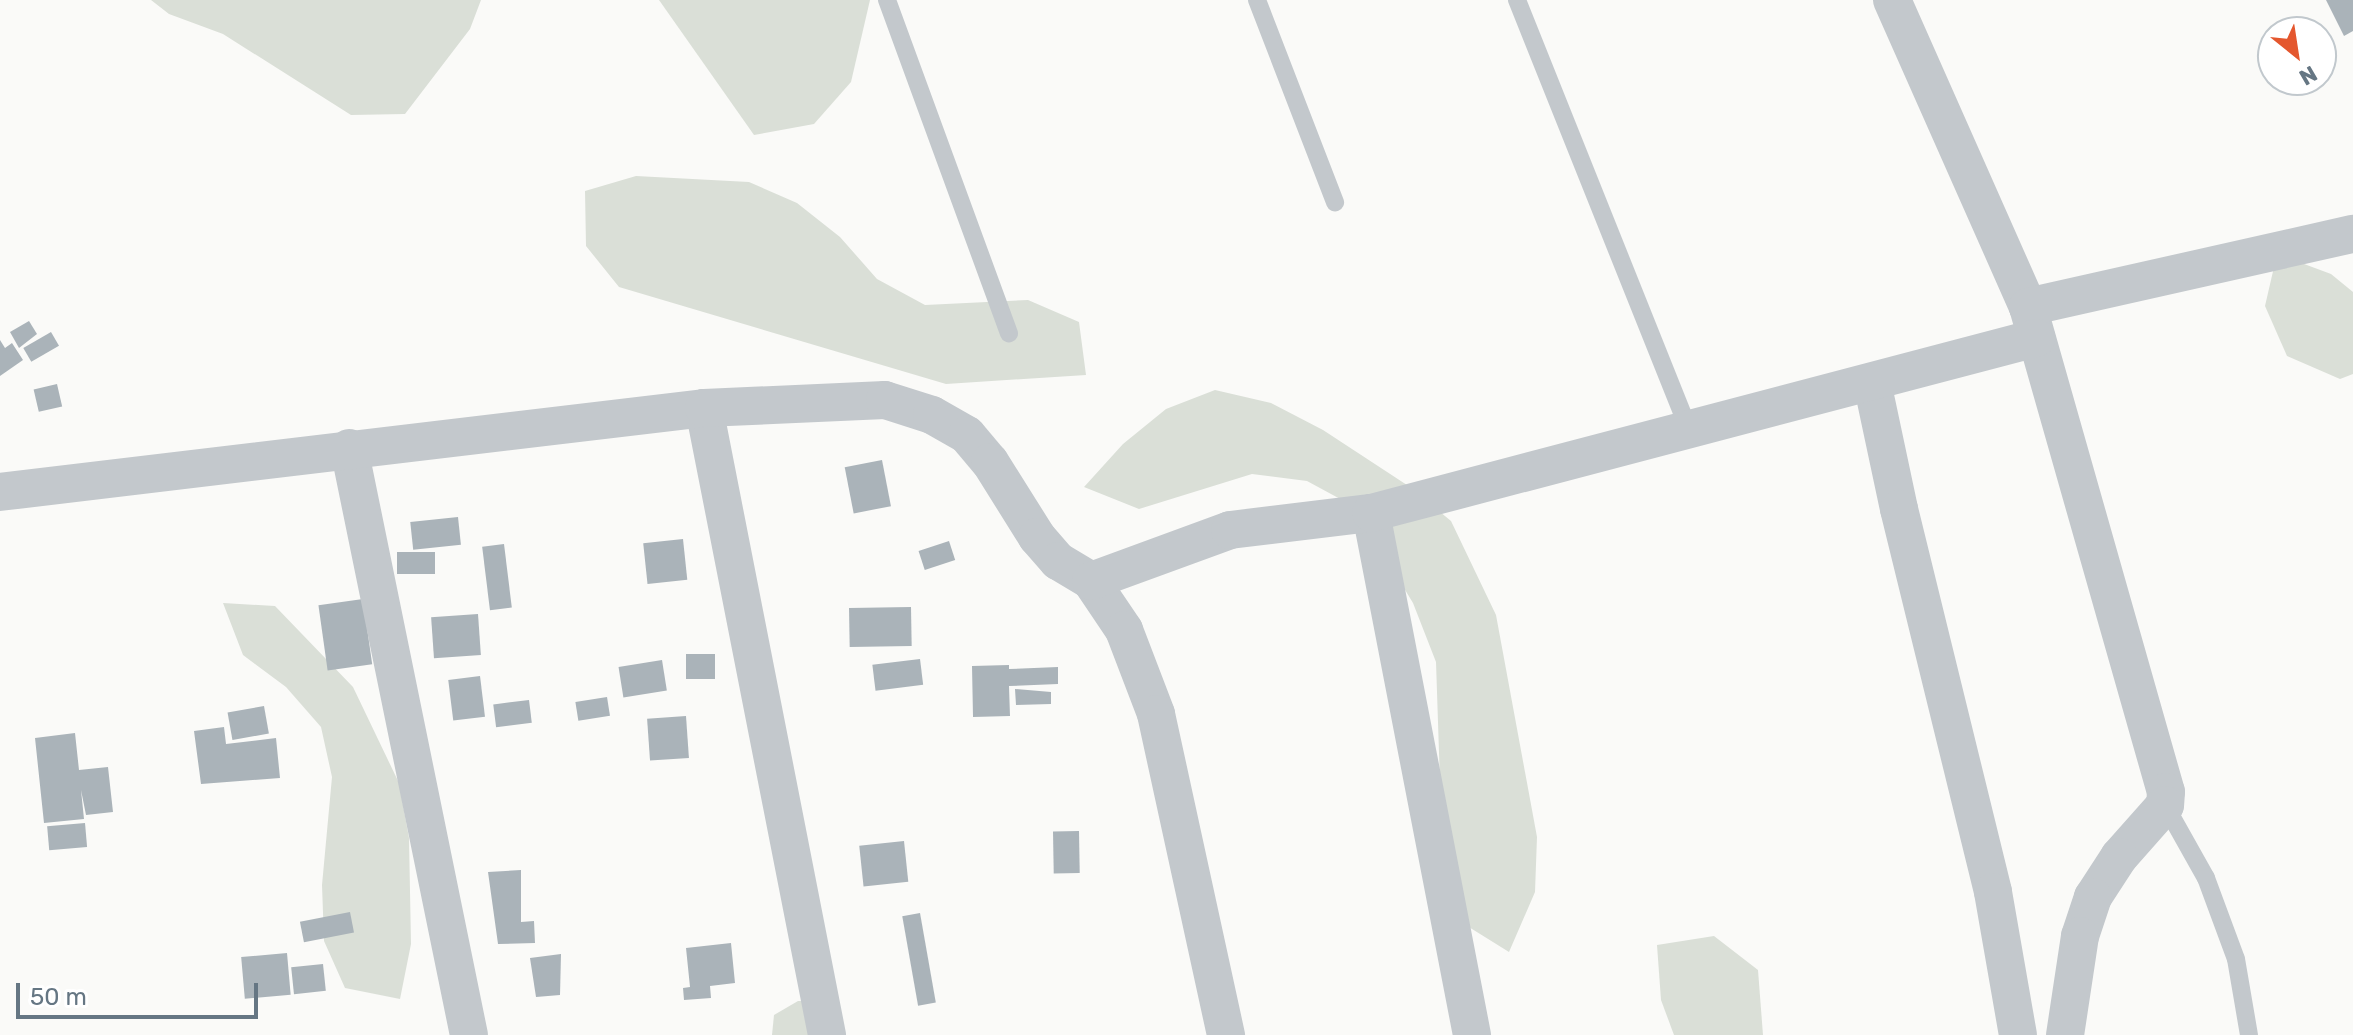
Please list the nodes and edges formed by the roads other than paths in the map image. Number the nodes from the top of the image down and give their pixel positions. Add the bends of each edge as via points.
1 (887, 0) edge
2 (1257, 0) edge
3 (1517, 0) edge
4 (1892, 0) edge
5 (1335, 202) dead end
6 (2353, 234) edge
7 (2032, 322) junction
8 (1009, 333) dead end
9 (1872, 382) junction
10 (704, 408) junction
11 (1689, 430) junction
12 (349, 448) junction
13 (0, 492) edge
14 (1371, 513) junction
15 (1091, 581) junction
16 (2165, 805) junction
17 (469, 1035) edge
18 (827, 1035) edge
19 (1226, 1035) edge
20 (1472, 1035) edge
21 (2018, 1035) edge
22 (2065, 1035) edge
23 (2249, 1035) edge

1 - 8 lane
2 - 5 lane
3 - 11 lane
4 - 7 street
6 - 7 street
7 - 9 street
7 - 16 street via 2162,777
9 - 11 street
9 - 21 street via 1993,892
10 - 12 street
10 - 15 street via 885,400 932,415 967,435 1037,537 1058,561
10 - 18 street
11 - 14 street
12 - 13 street
12 - 17 street
14 - 15 street via 1230,530
14 - 20 street
15 - 19 street via 1124,630 1156,714
16 - 22 street via 2119,857 2093,897 2080,936
16 - 23 lane via 2206,878 2236,959

